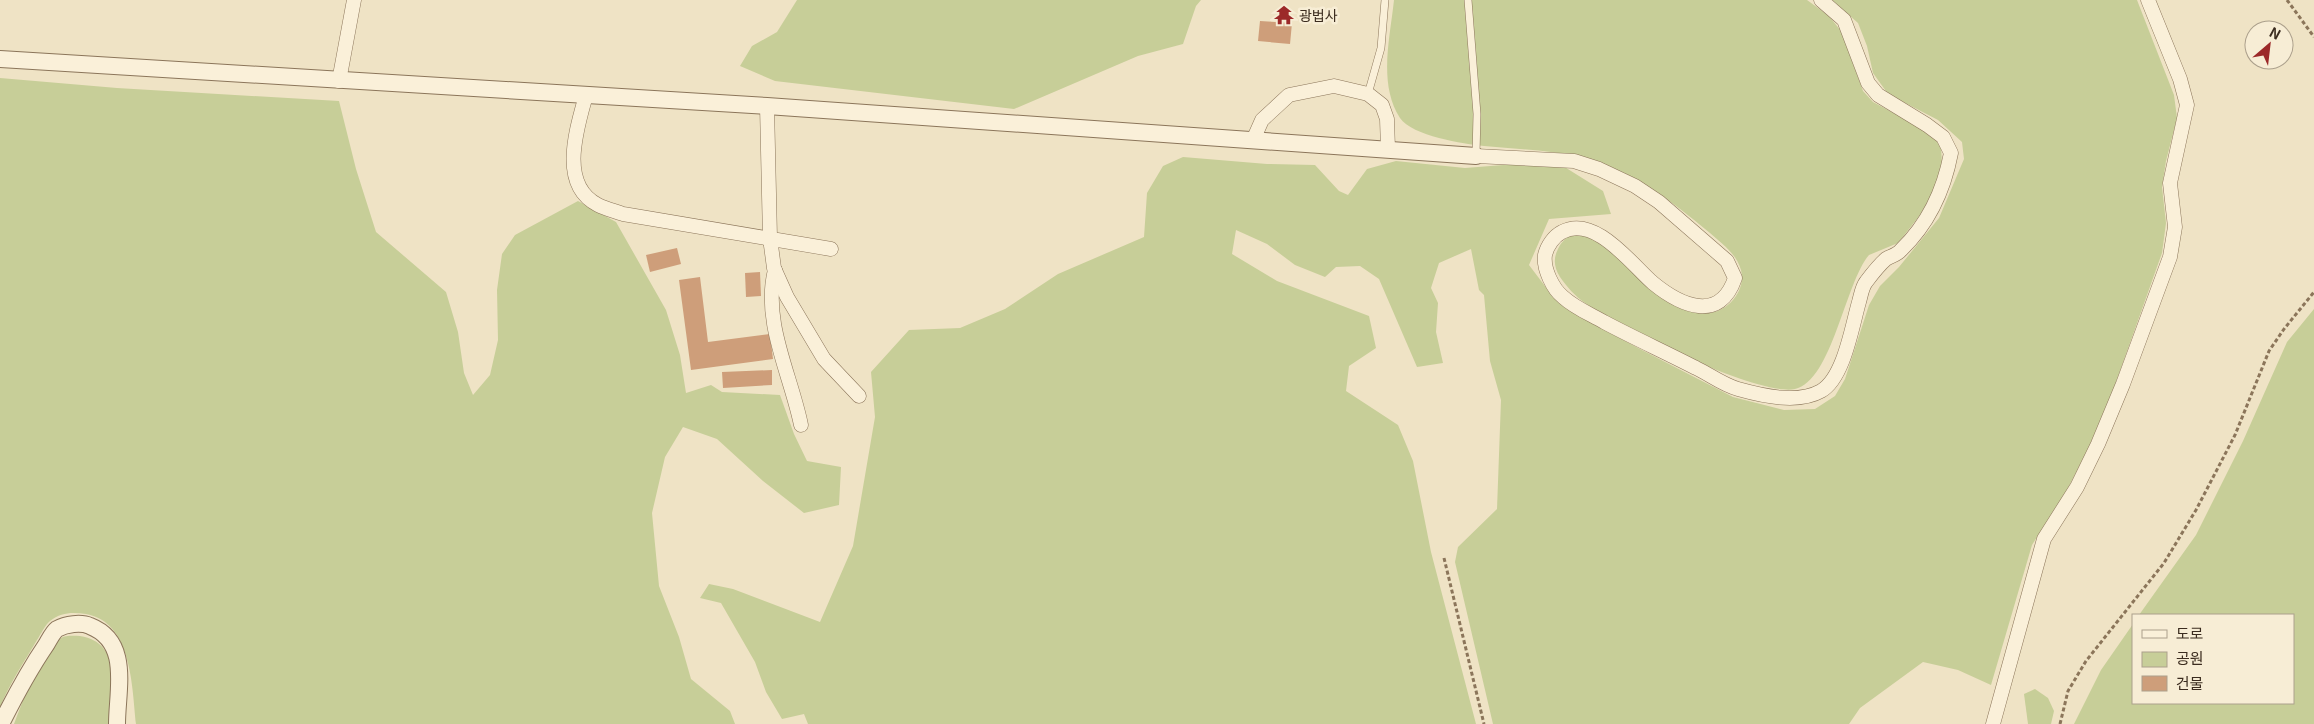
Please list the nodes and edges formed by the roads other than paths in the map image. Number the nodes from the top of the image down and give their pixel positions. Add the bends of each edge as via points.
1 (354, 0) edge
2 (1385, 0) edge
3 (1468, 0) edge
4 (1821, 0) edge
5 (2148, 0) edge
6 (0, 59) edge
7 (339, 82) junction
8 (1368, 94) junction
9 (586, 96) junction
10 (767, 106) junction
11 (1254, 138) junction
12 (1388, 149) junction
13 (1476, 156) junction
14 (770, 238) junction
15 (831, 249) dead end
16 (775, 270) junction
17 (859, 396) dead end
18 (801, 425) dead end
19 (1, 724) edge
20 (116, 724) edge
21 (1993, 724) edge

1 - 7 street
2 - 8 lane via 1381,48
3 - 13 lane via 1477,114
4 - 13 street via 1844,20 1861,68 1878,95 1928,125 1943,137 1951,153 1941,189 1928,218 1899,253 1887,259 1864,284 1836,376 1825,389 1808,398 1736,389 1642,343 1562,296 1549,276 1545,254 1555,236 1571,228 1594,232 1673,296 1697,307 1714,306 1724,299 1735,278 1727,261 1659,202 1636,186 1574,162
5 - 21 street via 2187,105 2170,183 2175,227 2170,257 2098,444 2077,487 2044,539
6 - 7 street
7 - 9 street
8 - 11 street via 1334,86 1289,95 1262,120
8 - 12 street via 1382,105
9 - 10 street
9 - 14 street via 576,133 574,160 578,182 584,193 597,204 623,214
10 - 11 street
10 - 14 street
11 - 12 street
12 - 13 street
14 - 15 street
14 - 16 street
16 - 17 street via 787,297 824,359
16 - 18 street via 771,286 775,330
19 - 20 street via 23,678 56,630 74,624 85,624 99,630 111,640 119,660

